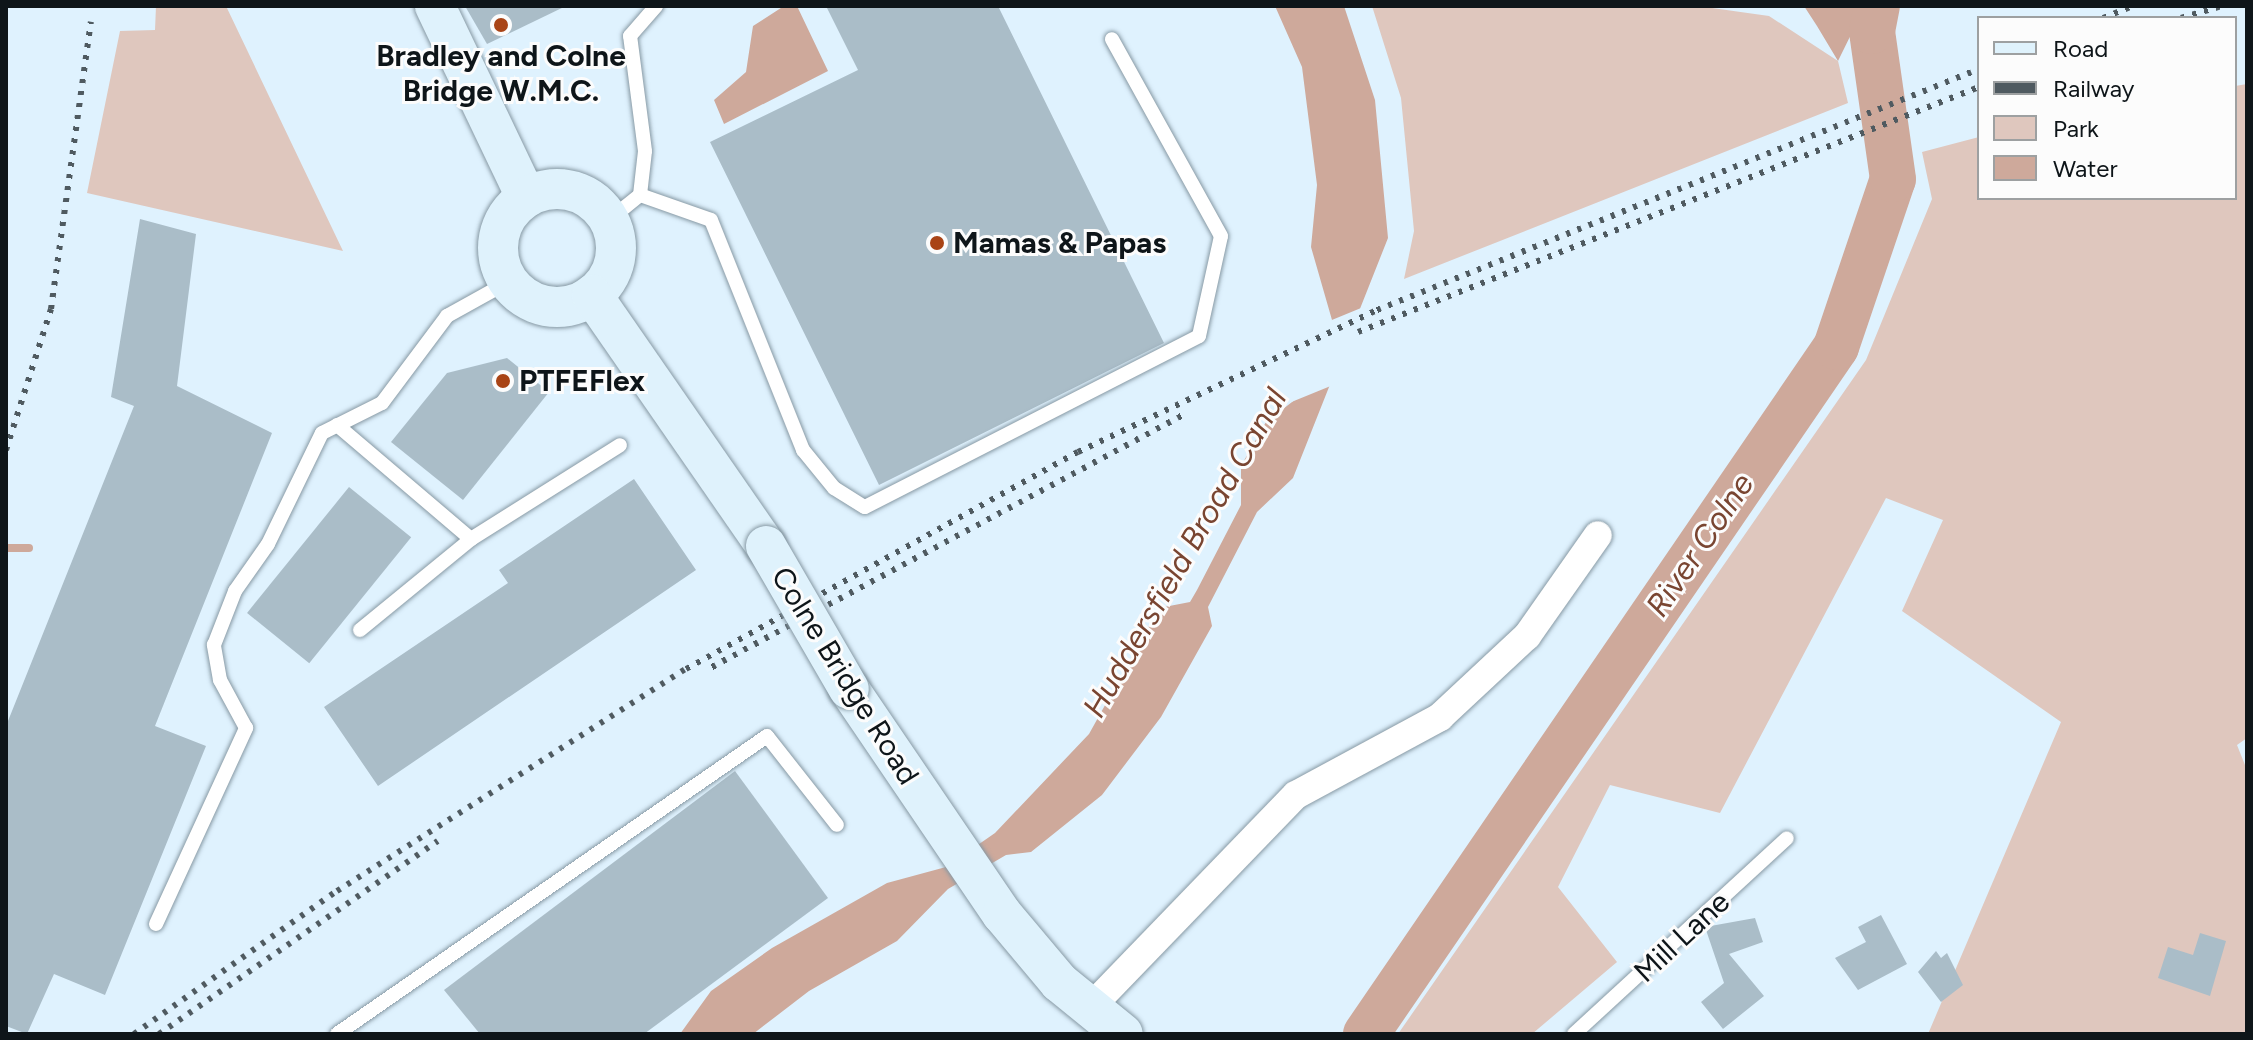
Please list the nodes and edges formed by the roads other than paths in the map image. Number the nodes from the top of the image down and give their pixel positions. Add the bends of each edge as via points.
1 (435, 6) edge
2 (656, 6) edge
3 (1112, 39) dead end
4 (640, 195) junction
5 (526, 197) junction
6 (609, 220) junction
7 (508, 282) junction
8 (592, 295) junction
9 (337, 425) junction
10 (620, 445) dead end
11 (1598, 535) dead end
12 (471, 539) junction
13 (360, 630) dead end
14 (837, 825) dead end
15 (1787, 838) dead end
16 (156, 924) dead end
17 (1107, 1025) edge
18 (361, 1028) edge
19 (337, 1034) edge
20 (1574, 1034) edge

1 - 5 main road
2 - 4 lane via 630,36 645,151
3 - 4 lane via 1221,236 1199,336 865,507 834,488 803,450 711,220
4 - 6 lane
5 - 6 main road via 579,193
5 - 7 main road via 500,230
6 - 8 main road via 612,269
7 - 8 main road via 547,306
7 - 9 lane via 447,316 382,403
8 - 17 main road, Colne Bridge Road, bridge via 766,546 849,689 935,821 1002,914
9 - 12 lane
9 - 16 lane via 322,433 268,544 235,591 214,645 220,680 246,728
10 - 12 lane
11 - 17 street via 1527,636 1440,717 1296,795
12 - 13 lane
14 - 18 lane via 767,736
15 - 20 lane, Mill Lane
18 - 19 lane

